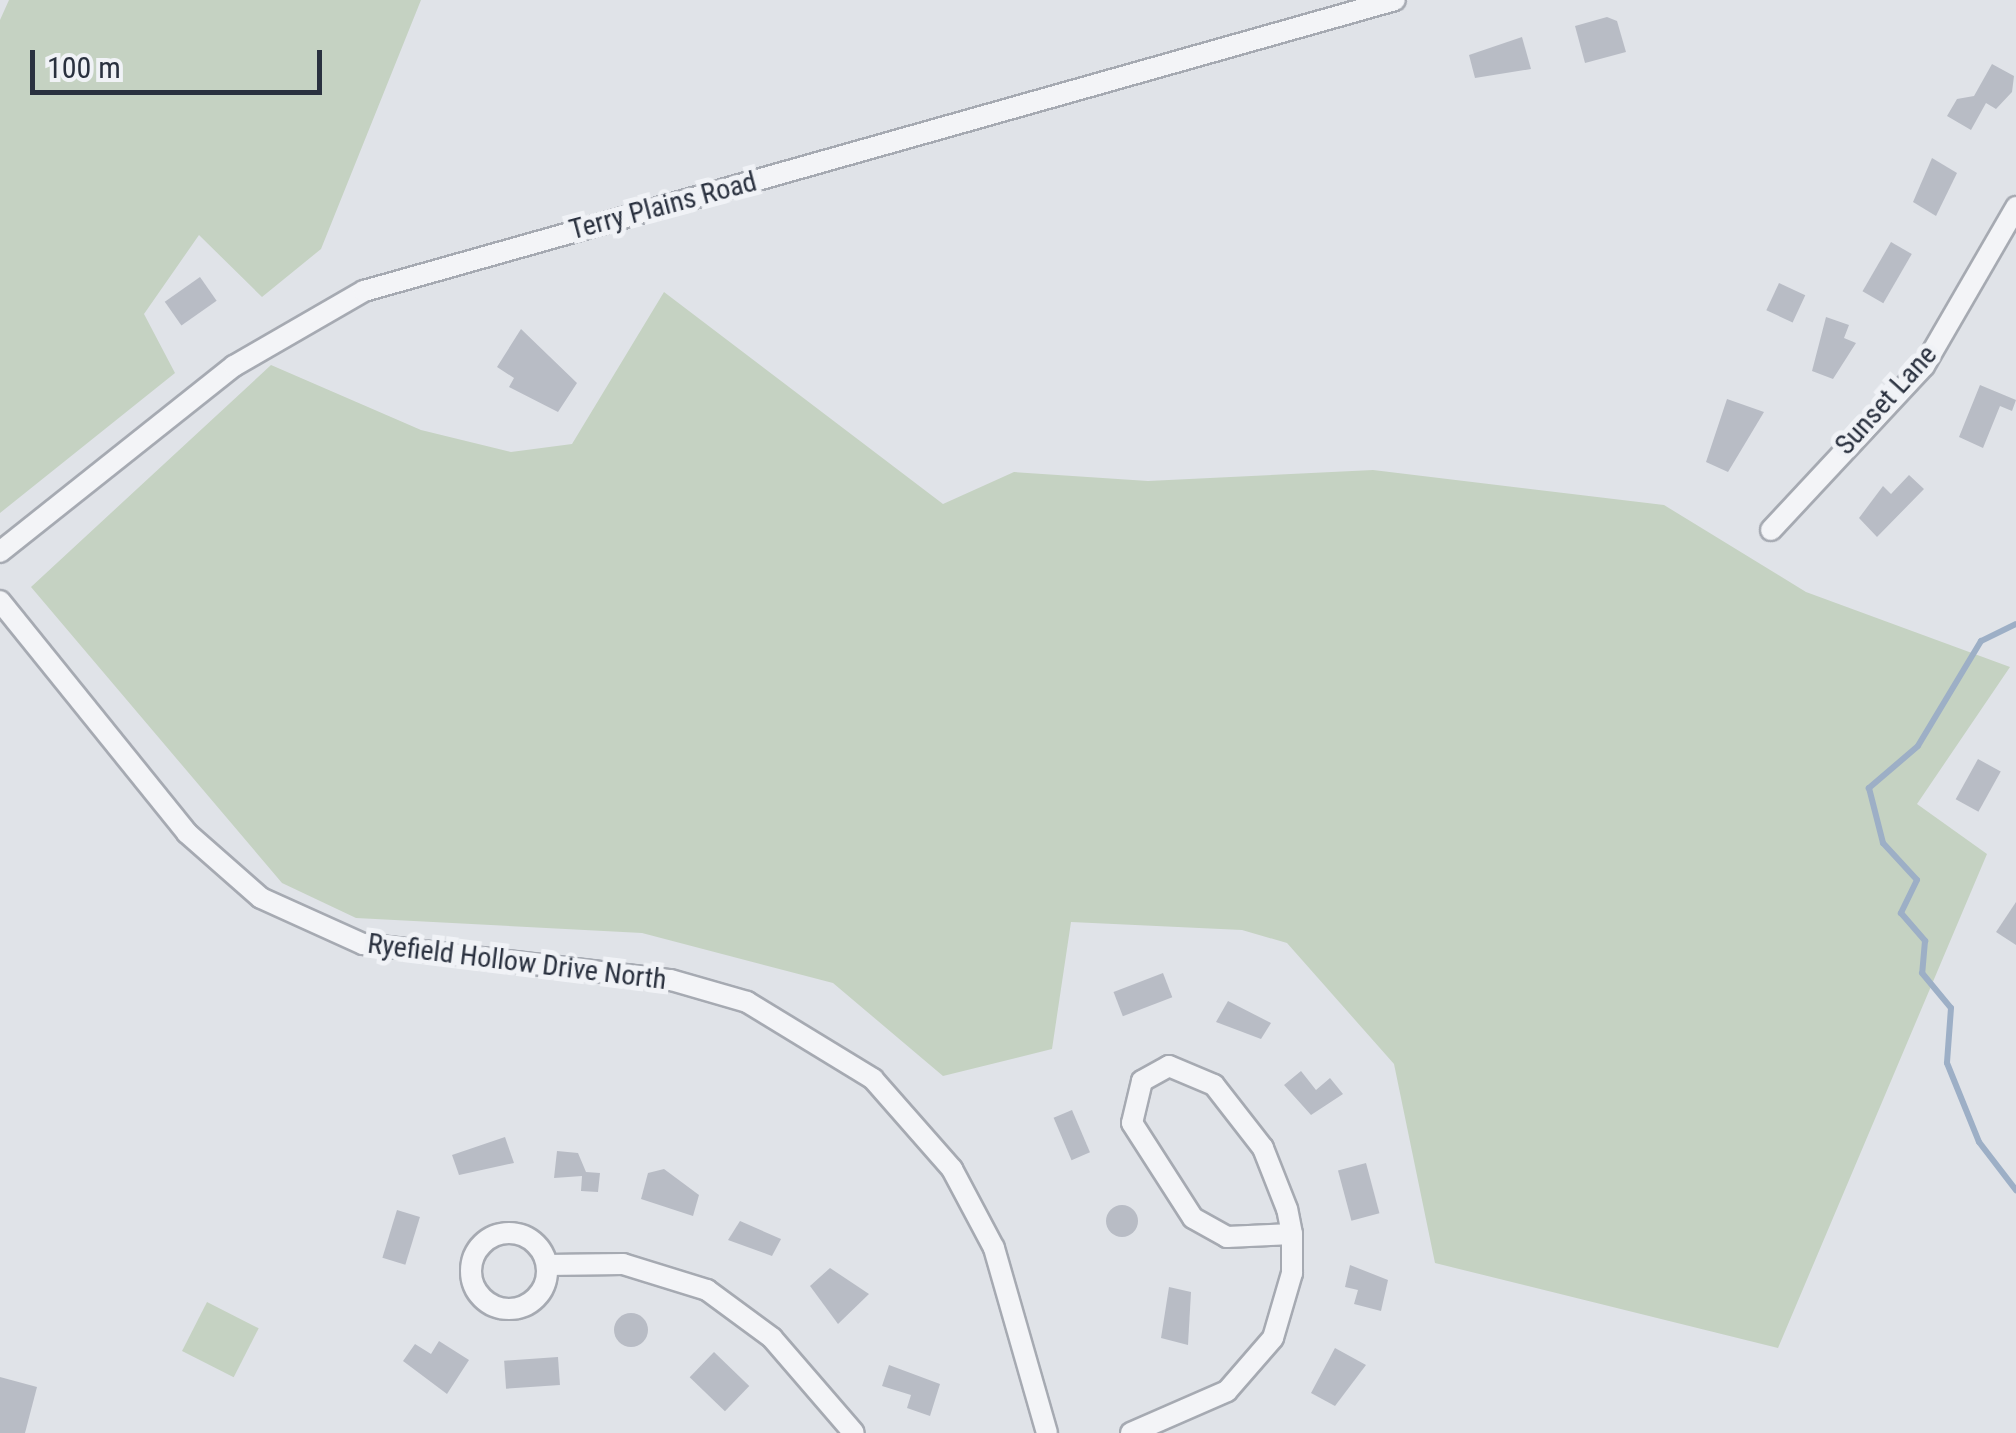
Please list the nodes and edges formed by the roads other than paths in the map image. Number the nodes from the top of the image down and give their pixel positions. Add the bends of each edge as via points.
1 (1395, 0) edge
2 (2016, 207) edge
3 (1771, 530) dead end
4 (0, 552) edge
5 (0, 601) edge
6 (1292, 1234) junction
7 (547, 1265) dead end
8 (854, 1433) edge
9 (1047, 1433) edge
10 (1131, 1433) edge

1 - 4 street, Terry Plains Road via 364,291 234,366
2 - 3 street, Sunset Lane via 1924,366
5 - 9 street, Ryefield Hollow Drive North via 187,834 261,898 364,944 671,980 747,1002 873,1080 952,1169 994,1248
6 - 6 street via 1263,1148 1214,1086 1169,1066 1142,1081 1132,1123 1193,1218 1228,1237
6 - 10 street via 1284,1313 1254,1363 1205,1407
7 - 8 street via 623,1264 708,1290 772,1338

